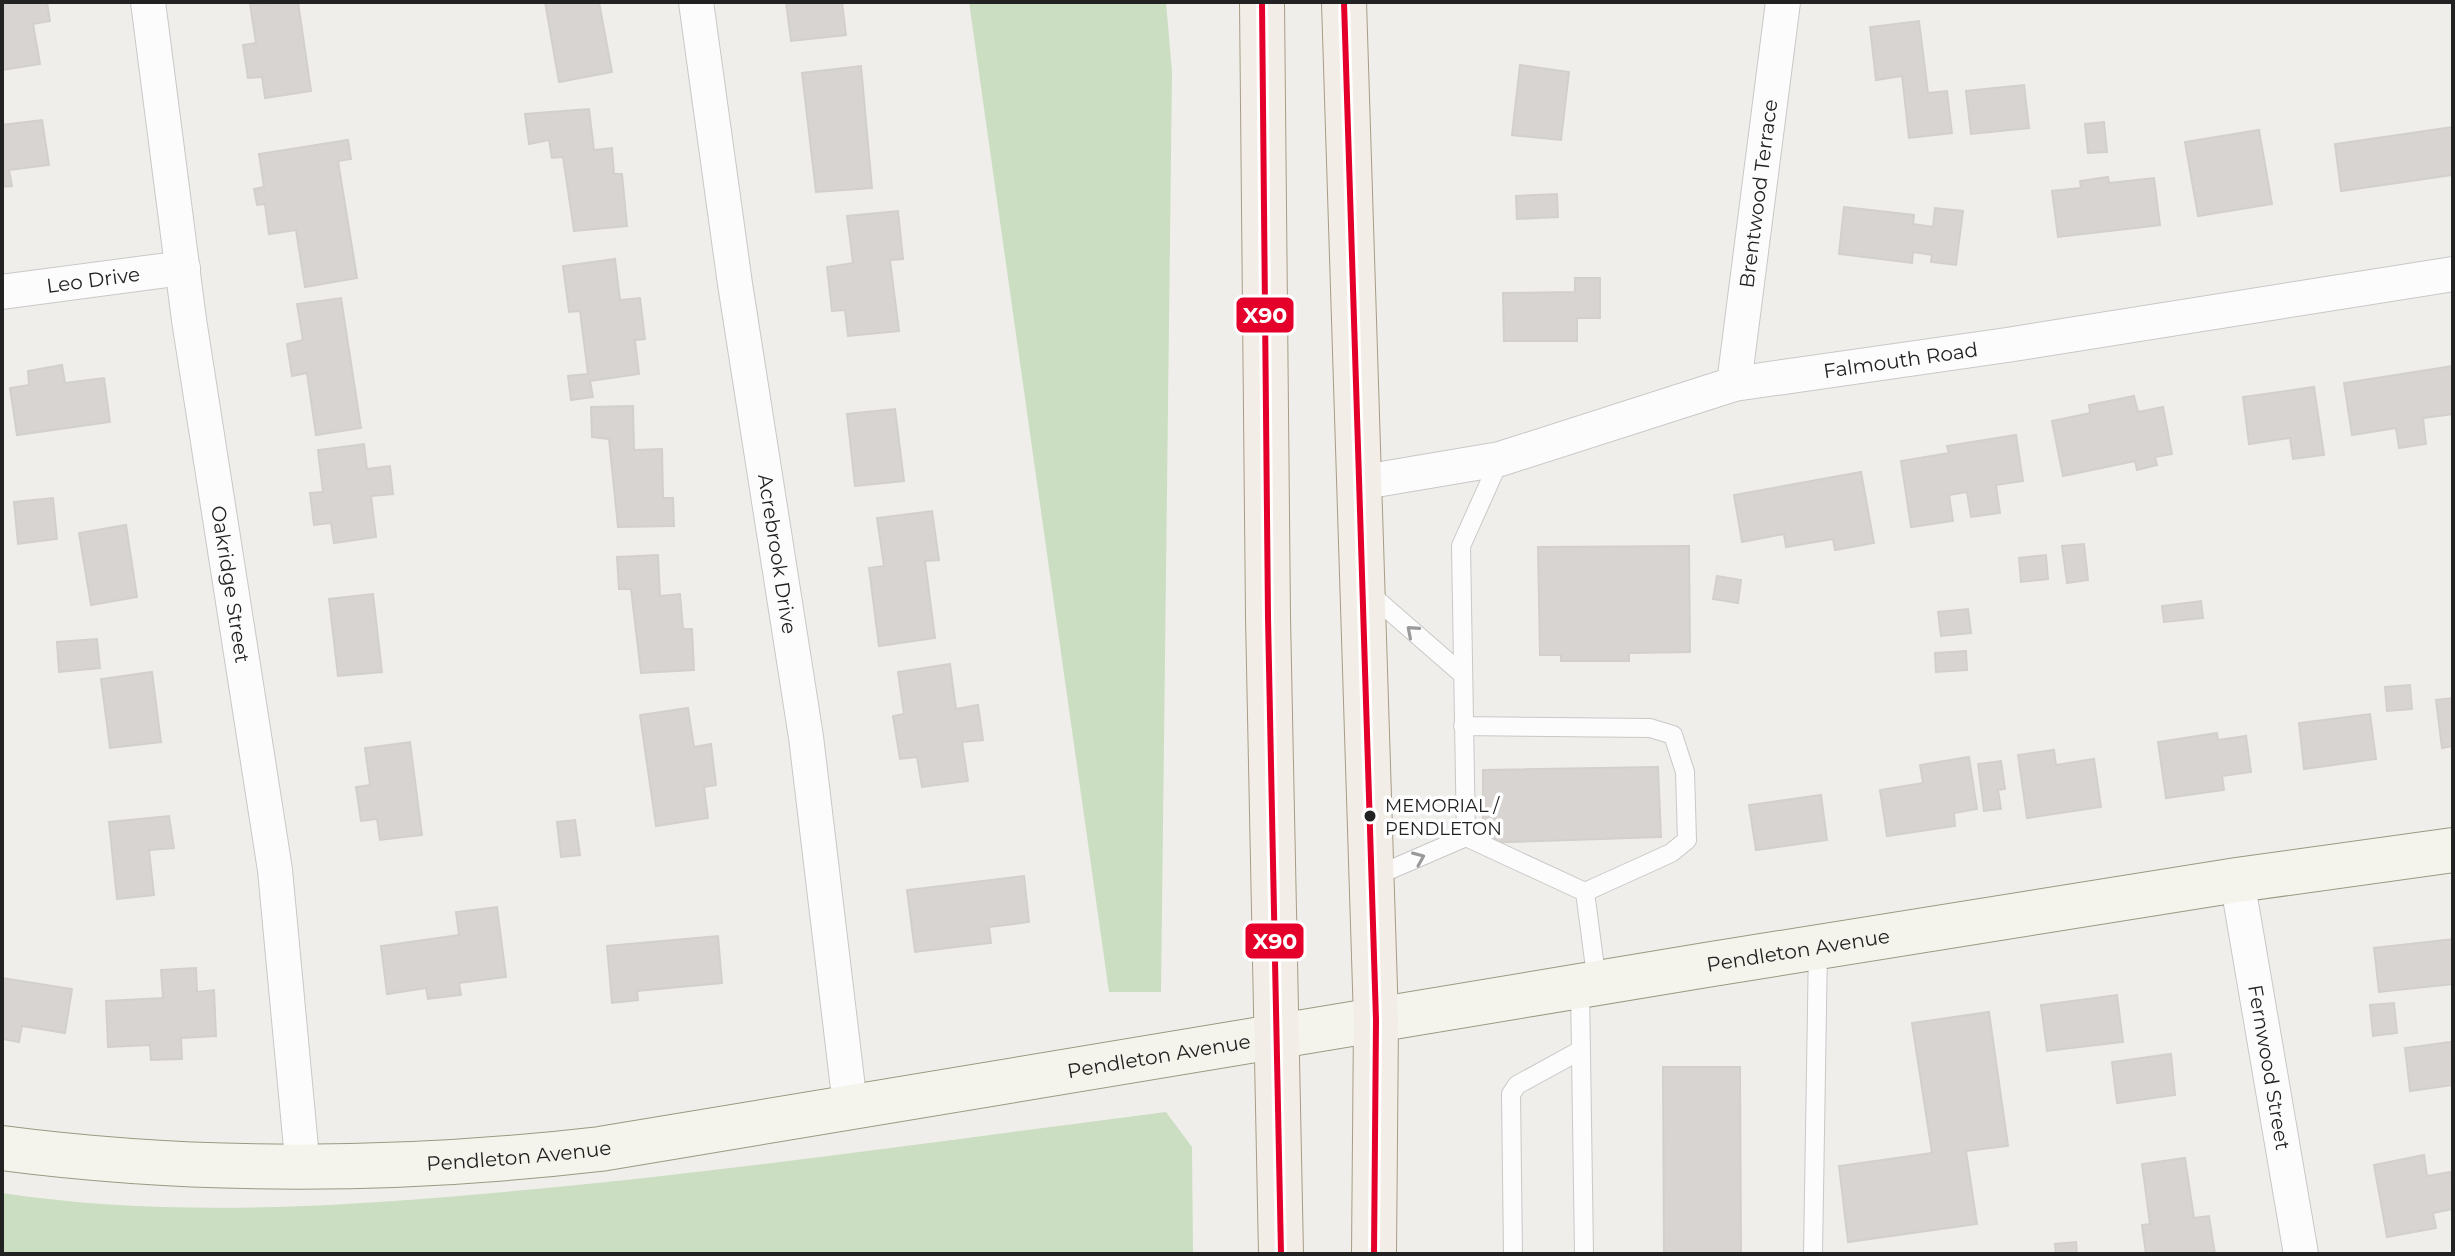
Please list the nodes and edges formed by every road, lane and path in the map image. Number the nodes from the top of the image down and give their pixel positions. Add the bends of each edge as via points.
1 (148, 2) edge
2 (696, 2) edge
3 (1262, 2) edge
4 (1344, 2) edge
5 (1783, 2) edge
6 (183, 268) junction
7 (2453, 274) edge
8 (2, 292) edge
9 (1734, 384) junction
10 (1500, 459) junction
11 (1358, 483) junction
12 (1362, 587) junction
13 (1462, 674) junction
14 (1463, 726) junction
15 (1466, 837) junction
16 (2453, 850) edge
17 (1371, 878) junction
18 (2237, 880) junction
19 (1585, 892) junction
20 (1818, 947) junction
21 (1589, 985) junction
22 (1376, 1020) junction
23 (1277, 1036) junction
24 (1581, 1050) junction
25 (850, 1105) junction
26 (2, 1148) edge
27 (303, 1169) junction
28 (1281, 1254) edge
29 (1374, 1254) edge
30 (1513, 1254) edge
31 (1584, 1254) edge
32 (1813, 1254) edge
33 (2301, 1254) edge

1 - 6 street, Oakridge Street
2 - 25 street, Acrebrook Drive via 806,737
3 - 23 main road
4 - 11 main road
5 - 9 street, Brentwood Terrace
6 - 8 street, Leo Drive
6 - 27 street, Oakridge Street via 275,870
7 - 9 street, Falmouth Road
9 - 10 street, Falmouth Road
10 - 11 street, Falmouth Road
10 - 13 lane via 1461,546
11 - 12 main road
13 -> 12 lane
12 - 17 main road
13 - 14 lane
14 - 15 lane
14 - 19 lane via 1650,728 1673,735 1685,772 1687,840 1671,853
17 -> 15 lane
15 - 19 lane
16 - 18 street, Pendleton Avenue
17 - 22 main road
18 - 20 street, Pendleton Avenue
18 - 33 street, Fernwood Street
19 - 21 lane
20 - 21 street, Pendleton Avenue
20 - 32 lane
21 - 22 street, Pendleton Avenue
21 - 24 lane
22 - 23 street, Pendleton Avenue
22 - 29 main road
23 - 25 street, Pendleton Avenue
23 - 28 main road
24 - 30 lane via 1517,1085 1511,1094
24 - 31 lane
25 - 27 street, Pendleton Avenue via 600,1149 447,1164
26 - 27 street, Pendleton Avenue via 171,1166

